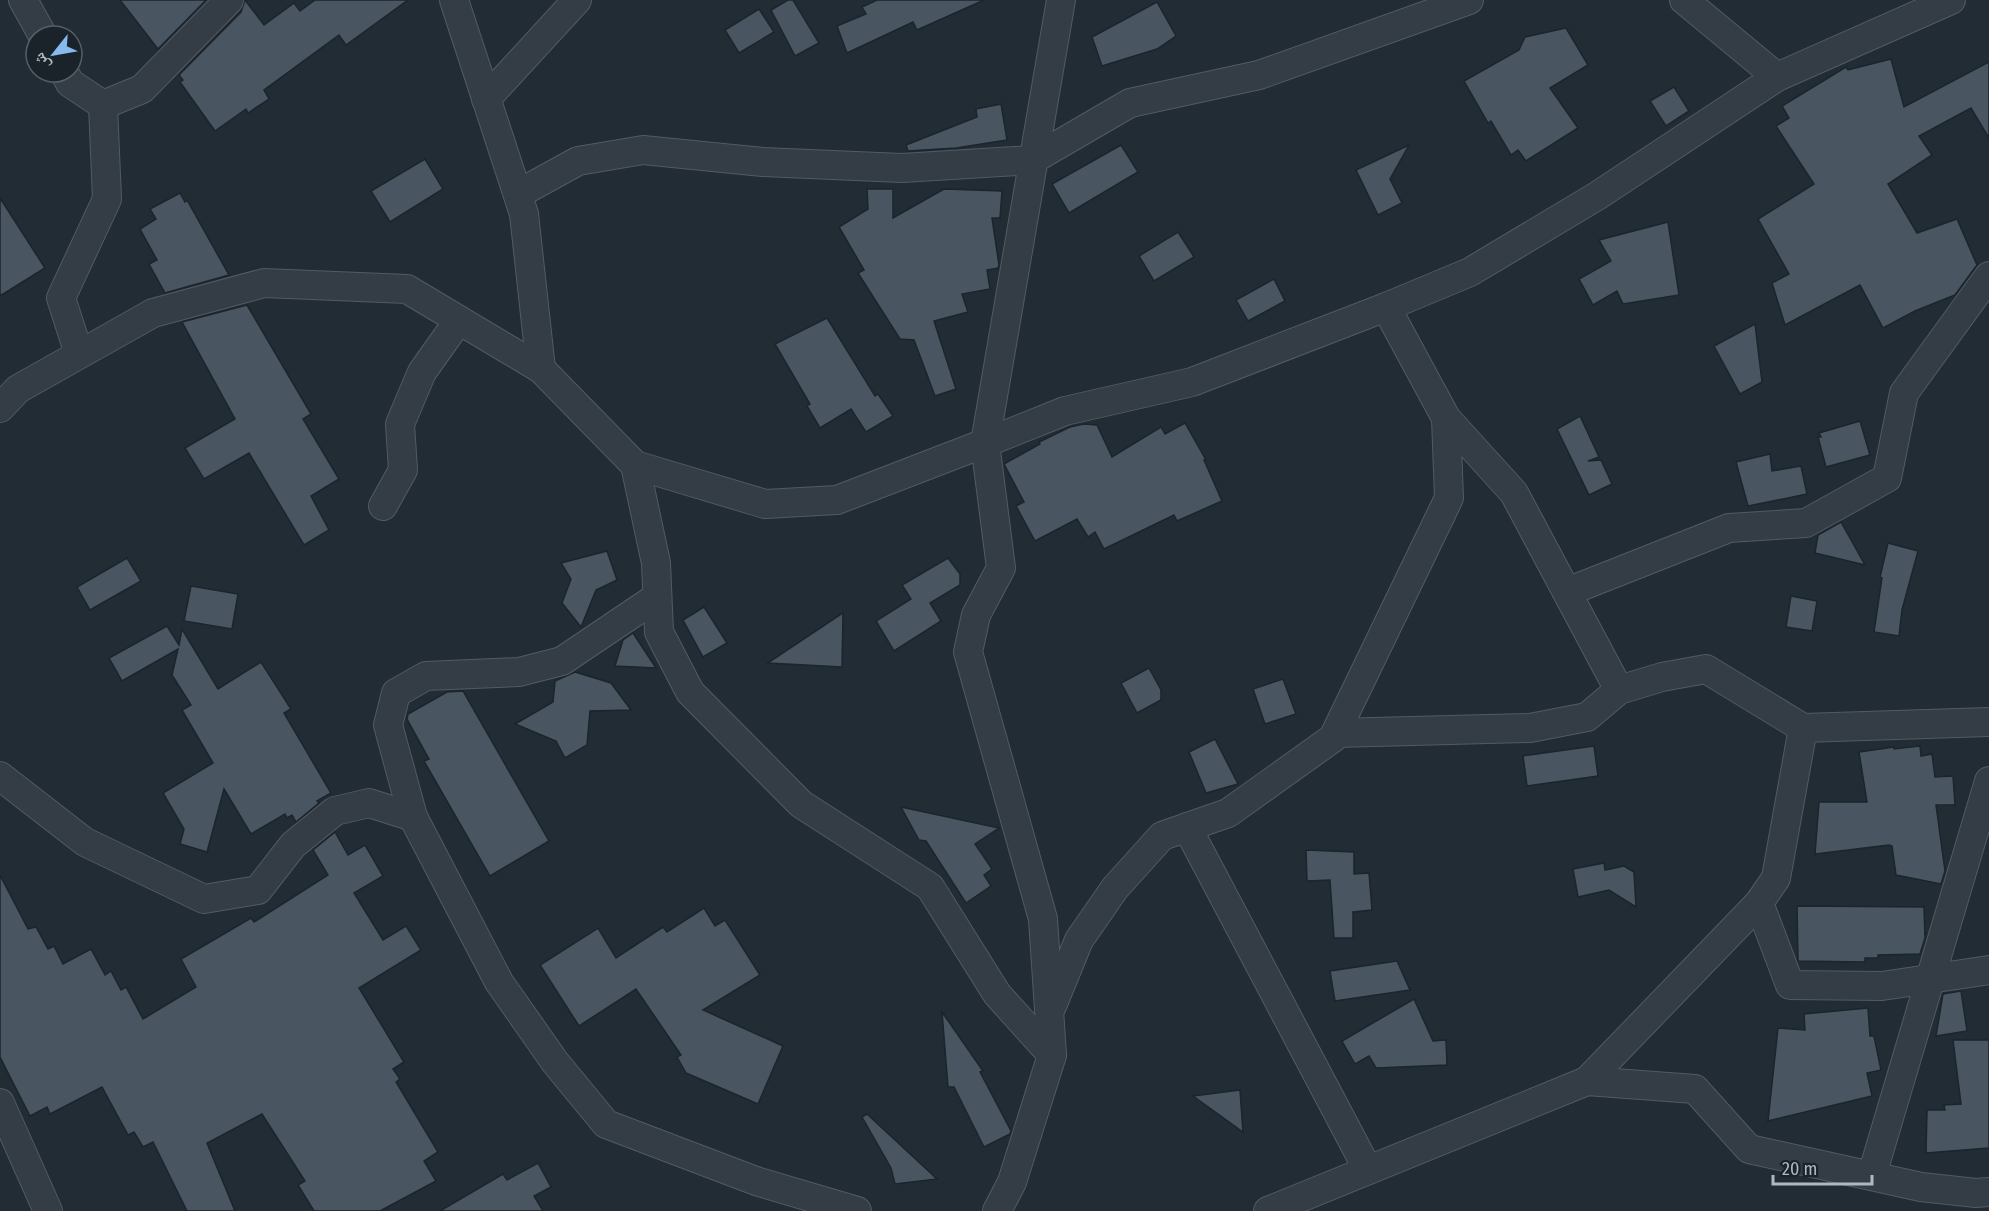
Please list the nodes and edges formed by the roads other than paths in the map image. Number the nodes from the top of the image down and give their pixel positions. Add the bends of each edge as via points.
1 (23, 0) edge
2 (229, 0) edge
3 (454, 0) edge
4 (577, 0) edge
5 (1061, 0) edge
6 (1469, 0) edge
7 (1684, 0) edge
8 (1951, 0) edge
9 (37, 24) edge
10 (1777, 77) junction
11 (72, 84) edge
12 (486, 99) junction
13 (103, 105) junction
14 (1032, 160) junction
15 (518, 194) junction
16 (1989, 276) edge
17 (1386, 307) junction
18 (459, 320) junction
19 (79, 354) junction
20 (541, 369) junction
21 (0, 408) edge
22 (1446, 418) junction
23 (985, 443) junction
24 (635, 465) junction
25 (383, 506) dead end
26 (1567, 592) junction
27 (657, 597) junction
28 (1619, 690) junction
29 (1989, 722) edge
30 (1803, 728) junction
31 (1336, 733) junction
32 (0, 776) edge
33 (1989, 781) edge
34 (413, 817) junction
35 (1187, 827) junction
36 (1759, 903) junction
37 (1989, 970) edge
38 (1931, 979) junction
39 (1049, 1014) junction
40 (1052, 1055) junction
41 (1587, 1081) junction
42 (0, 1103) edge
43 (1368, 1170) junction
44 (1872, 1175) junction
45 (1989, 1191) edge
46 (48, 1211) edge
47 (857, 1211) edge
48 (997, 1211) edge
49 (1268, 1211) edge

1 - 9 street
2 - 13 street via 142,88
3 - 12 street
4 - 12 street
5 - 14 street
6 - 14 street via 1259,75 1130,103
7 - 10 street
8 - 10 street
10 - 17 street via 1597,196 1470,272
11 - 13 street
12 - 15 street
13 - 19 street via 106,199 61,298
14 - 15 street via 902,168 763,162 643,150 578,161
14 - 23 street
15 - 20 street via 524,214
16 - 26 street via 1904,393 1887,478 1806,523 1729,528
17 - 22 street
17 - 23 street via 1192,382 1065,411
18 - 19 street via 406,289 264,283 153,313
18 - 20 street
18 - 25 street via 422,372 400,424 403,470
19 - 21 street via 18,389
20 - 24 street
22 - 26 street via 1514,494
22 - 31 street via 1449,498
23 - 24 street via 837,500 765,504
23 - 39 street via 1001,568 976,615 968,652 1043,919
24 - 27 street via 656,563
26 - 28 street
27 - 34 street via 562,661 519,672 426,676 396,693 388,725
27 - 40 street via 658,632 690,692 801,804 930,887 997,994
28 - 30 street via 1706,669
28 - 31 street via 1587,717 1530,728
29 - 30 street
30 - 36 street via 1776,878
31 - 35 street via 1228,813
32 - 34 street via 85,842 204,899 258,890 293,845 335,812 369,803
33 - 38 street
34 - 47 street via 499,982 555,1062 606,1124 756,1181
35 - 39 street via 1162,836 1115,888 1079,940
35 - 43 street
36 - 38 street via 1790,985 1882,986
36 - 41 street
37 - 38 street
38 - 44 street
39 - 40 street
40 - 48 street via 1012,1182
41 - 43 street
41 - 44 street via 1695,1089 1749,1149
42 - 46 street
43 - 49 street
44 - 45 street via 1921,1187

